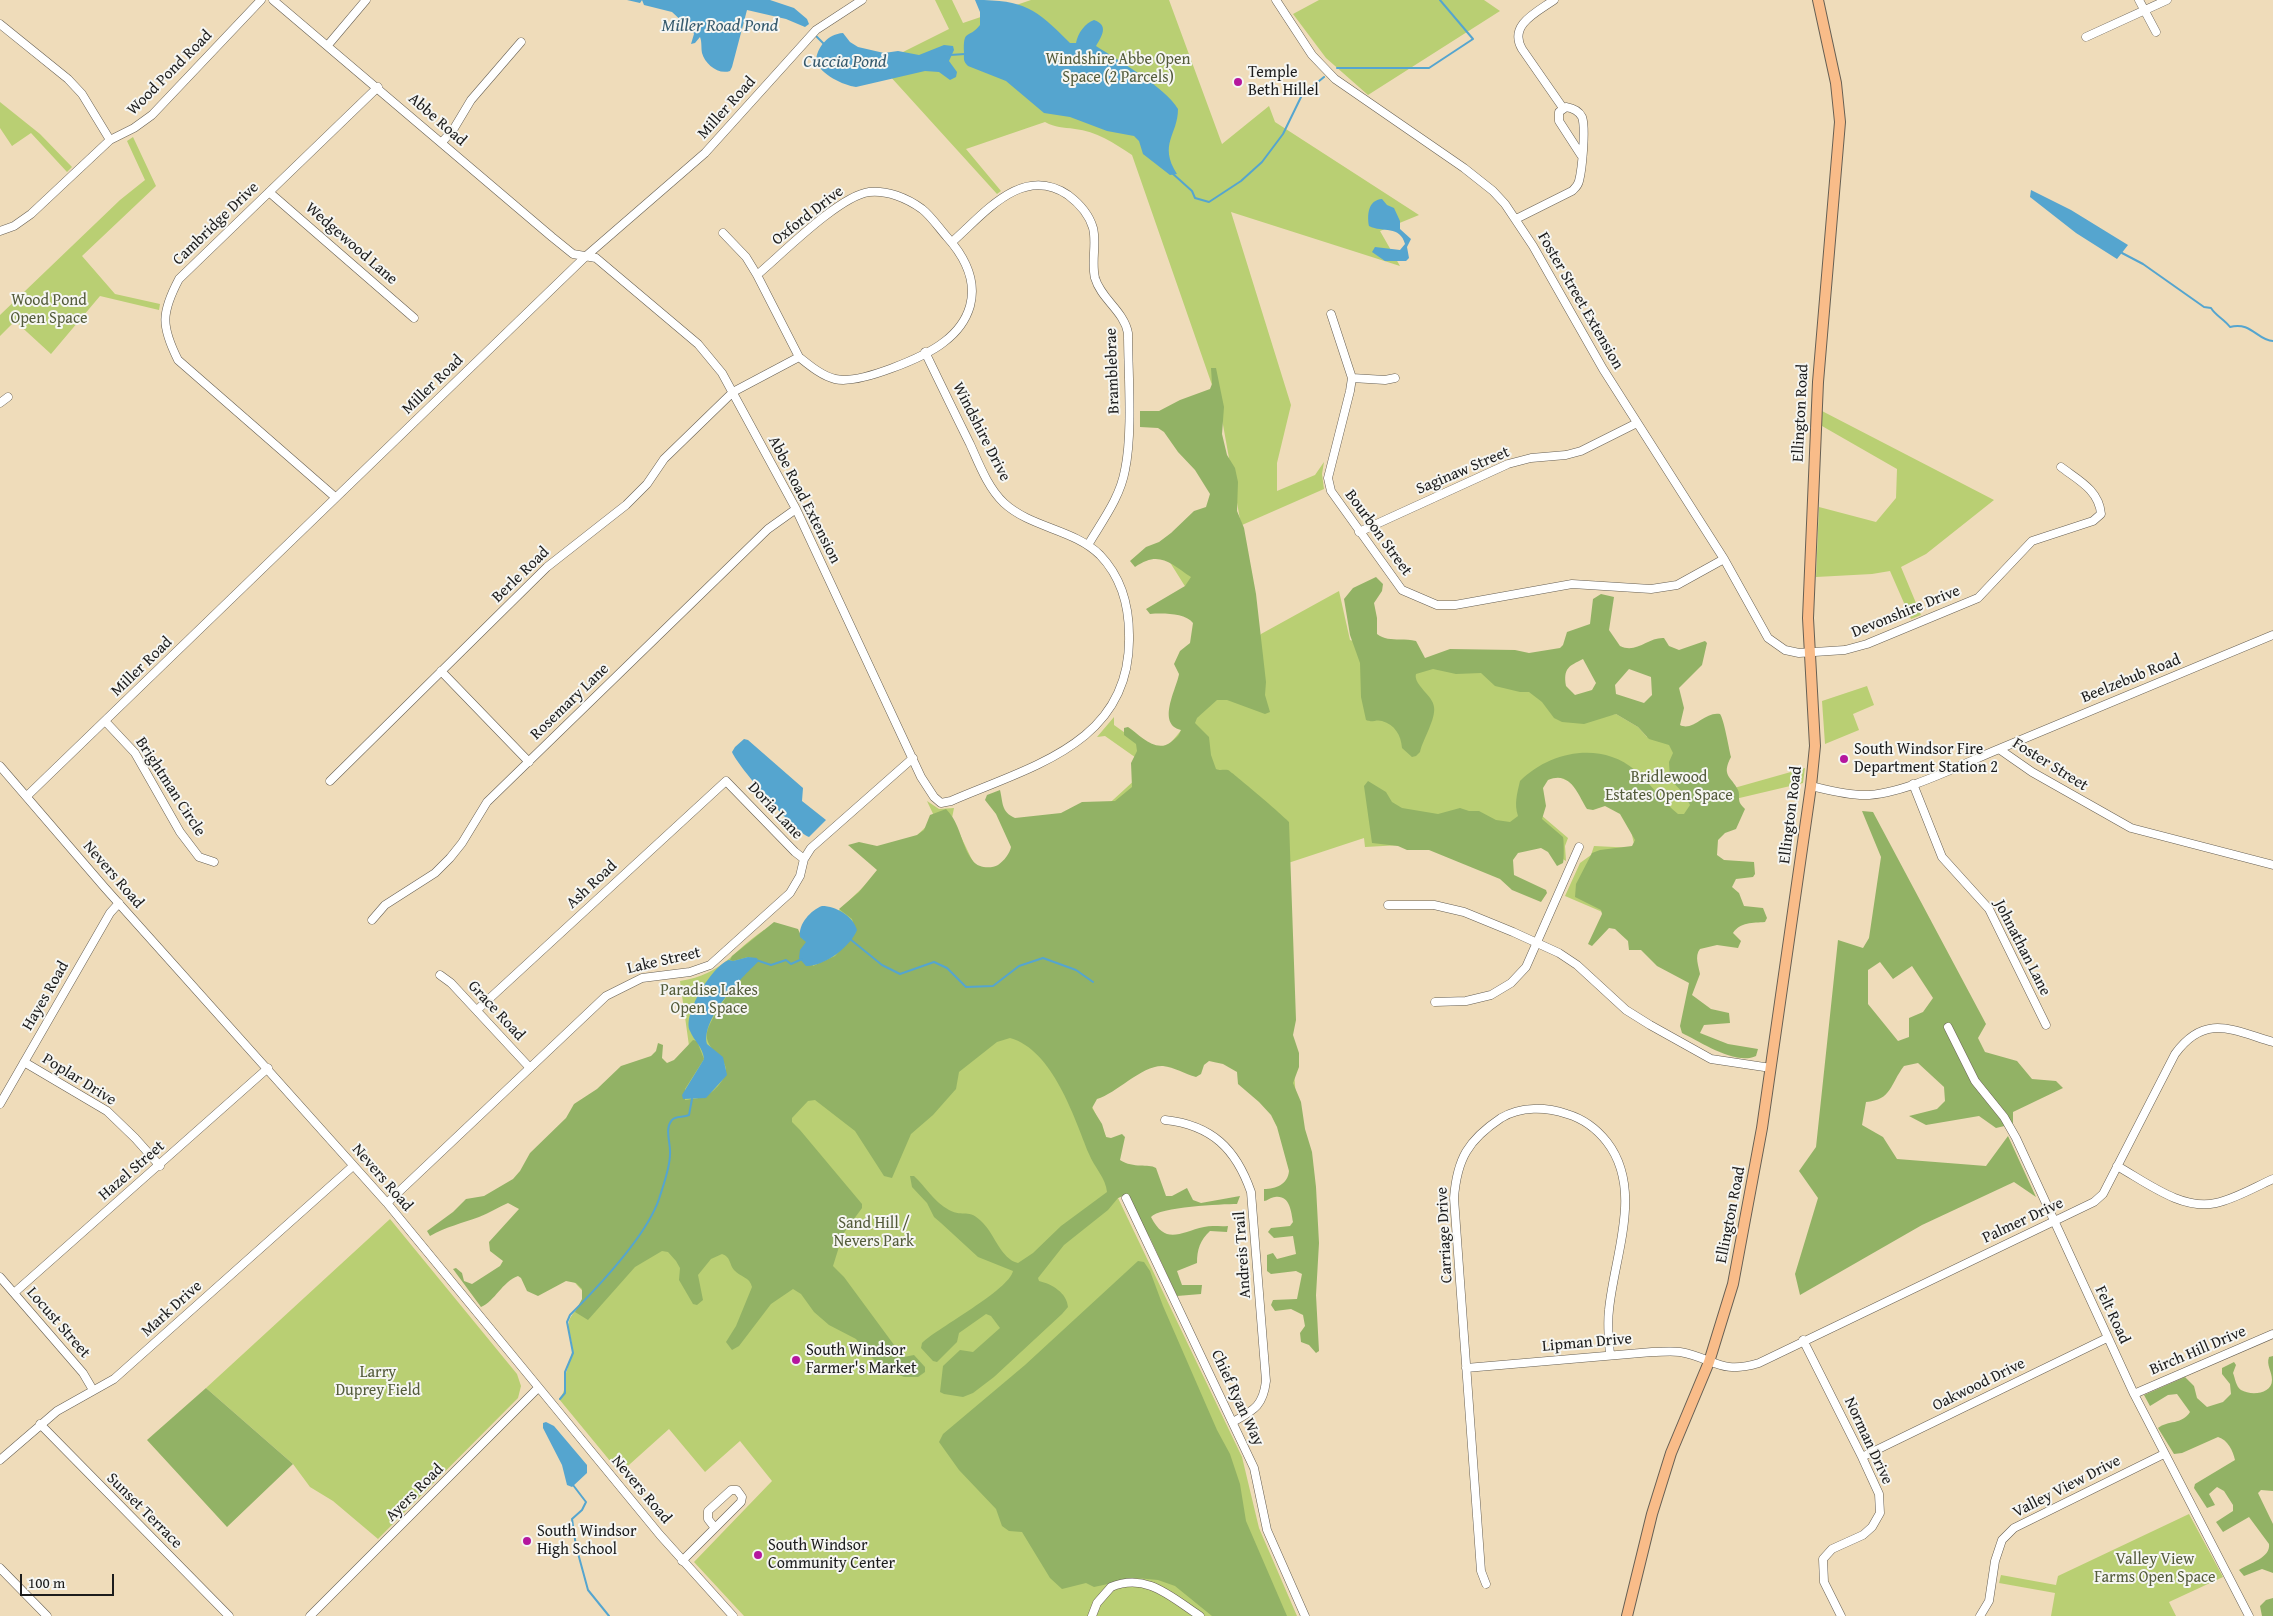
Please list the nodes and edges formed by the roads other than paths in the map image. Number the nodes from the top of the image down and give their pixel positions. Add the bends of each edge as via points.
1 (261, 0) edge
2 (273, 0) edge
3 (366, 0) edge
4 (862, 0) edge
5 (1276, 0) edge
6 (1554, 0) edge
7 (1818, 0) edge
8 (2139, 0) edge
9 (2167, 0) edge
10 (2144, 10) junction
11 (0, 24) edge
12 (2156, 32) dead end
13 (2086, 37) dead end
14 (521, 42) dead end
15 (328, 45) junction
16 (378, 87) junction
17 (1563, 108) junction
18 (110, 140) junction
19 (442, 142) junction
20 (1581, 155) junction
21 (269, 192) junction
22 (1516, 219) junction
23 (0, 231) edge
24 (723, 233) dead end
25 (952, 242) junction
26 (585, 257) junction
27 (757, 275) junction
28 (1331, 314) dead end
29 (414, 318) dead end
30 (925, 352) junction
31 (800, 357) junction
32 (1352, 378) junction
33 (1395, 378) dead end
34 (733, 392) junction
35 (8, 397) dead end
36 (0, 403) edge
37 (1637, 423) junction
38 (2061, 467) dead end
39 (335, 497) junction
40 (796, 508) junction
41 (1359, 532) junction
42 (1088, 545) junction
43 (1724, 559) junction
44 (2273, 635) edge
45 (1810, 653) junction
46 (441, 671) junction
47 (105, 721) junction
48 (1999, 749) junction
49 (913, 758) junction
50 (529, 762) junction
51 (0, 766) edge
52 (330, 780) dead end
53 (726, 781) joint
54 (1913, 784) junction
55 (1811, 786) junction
56 (27, 796) junction
57 (941, 803) joint
58 (1579, 847) dead end
59 (804, 859) junction
60 (214, 862) dead end
61 (2273, 865) edge
62 (119, 903) junction
63 (1388, 905) dead end
64 (372, 920) dead end
65 (1538, 942) junction
66 (440, 975) dead end
67 (1436, 1002) dead end
68 (477, 1010) junction
69 (2046, 1025) dead end
70 (1948, 1027) dead end
71 (2273, 1042) edge
72 (24, 1062) junction
73 (268, 1068) junction
74 (530, 1068) junction
75 (1771, 1068) junction
76 (0, 1104) edge
77 (1165, 1120) dead end
78 (160, 1166) junction
79 (353, 1166) junction
80 (2117, 1166) junction
81 (2273, 1179) edge
82 (1126, 1198) dead end
83 (386, 1203) junction
84 (2054, 1222) junction
85 (0, 1276) edge
86 (14, 1293) junction
87 (2273, 1334) edge
88 (2107, 1338) junction
89 (1803, 1340) junction
90 (1610, 1355) junction
91 (1709, 1362) junction
92 (1466, 1368) junction
93 (538, 1388) junction
94 (93, 1390) junction
95 (2134, 1394) junction
96 (1233, 1422) junction
97 (40, 1424) junction
98 (2164, 1454) junction
99 (1862, 1457) junction
100 (0, 1460) edge
101 (715, 1528) junction
102 (682, 1560) junction
103 (0, 1568) edge
104 (1486, 1584) dead end
105 (47, 1616) edge
106 (229, 1616) edge
107 (310, 1616) edge
108 (733, 1616) edge
109 (1092, 1616) edge
110 (1200, 1616) edge
111 (1305, 1616) edge
112 (1627, 1616) edge
113 (1840, 1616) edge
114 (1980, 1616) edge
115 (2249, 1616) edge

1 - 18 street, Wood Pond Road via 152,114
2 - 15 street, Abbe Road
3 - 15 street
4 - 26 street, Miller Road via 816,30 705,153
5 - 22 street, Foster Street Extension via 1312,55 1335,80 1478,179 1493,191
6 - 17 street via 1521,24 1517,38
7 - 45 main road, Ellington Road via 1836,83 1840,122 1820,342 1808,618
8 - 10 street
9 - 10 street
10 - 12 street
10 - 13 street
11 - 18 street via 68,78 82,94
14 - 19 street
15 - 16 street, Abbe Road
16 - 19 street, Abbe Road
16 - 21 street, Cambridge Drive
17 - 20 street via 1559,112 1559,121
17 - 20 street via 1571,108 1582,117
18 - 23 street, Wood Pond Road via 31,214
19 - 26 street, Abbe Road via 552,238 572,254
20 - 22 street via 1576,188
21 - 29 street, Wedgewood Lane
21 - 39 street, Cambridge Drive via 179,279 167,304 165,330 178,360
22 - 37 street, Foster Street Extension
24 - 27 street
25 - 27 street, Oxford Drive via 923,210 887,192 868,192 846,200
25 - 30 street, Oxford Drive via 966,263 972,286 970,306 960,327 943,343
25 - 42 street, Bramblebrae via 1004,196 1028,186 1043,184 1058,189 1086,212 1093,229 1095,278 1102,293 1126,321 1128,351 1125,470 1118,494
26 - 34 street, Abbe Road Extension via 596,258 698,344
26 - 39 street, Miller Road
27 - 31 street, Oxford Drive
28 - 32 street
30 - 31 street, Oxford Drive via 884,372 857,380 835,379 811,367
30 - 42 street, Windshire Drive via 987,480 1004,503 1032,520
31 - 34 street
32 - 33 street
32 - 41 street, Bourbon Street via 1328,478 1331,491
34 - 40 street, Abbe Road Extension
34 - 46 street, Berle Road via 664,459 647,484 626,505 548,567
35 - 36 street
37 - 41 street, Saginaw Street via 1581,451 1508,464
37 - 43 street, Foster Street Extension
38 - 45 street, Devonshire Drive via 2092,490 2100,504 2101,514 2093,521 2032,541 1978,598 1957,608 1866,644 1845,650
39 - 47 street, Miller Road
40 - 49 street, Abbe Road Extension
40 - 50 street, Rosemary Lane via 768,529
41 - 43 street, Bourbon Street via 1402,590 1437,605 1455,605 1572,584 1651,589 1677,585
42 - 57 street, Windshire Drive via 1117,578 1128,612 1128,658 1122,685 1113,704 1089,734 1072,747 1018,773
43 - 45 street, Foster Street Extension via 1768,638 1786,650
44 - 48 street, Beelzebub Road
45 - 55 main road, Ellington Road via 1815,746
46 - 50 street
46 - 52 street, Berle Road
47 - 56 street, Miller Road
47 - 60 street, Brightman Circle via 135,753 180,832 199,857
48 - 54 street, Foster Street
48 - 61 street, Foster Street via 2032,772 2131,828
49 - 57 street, Abbe Road Extension via 934,797
49 - 59 street, Lake Street via 811,848
50 - 64 street, Rosemary Lane via 487,802 462,843 435,873 397,895
51 - 56 street, Nevers Road
53 - 59 street, Doria Lane
53 - 68 street, Ash Road
54 - 55 street, Foster Street via 1865,795
54 - 69 street, Johnathan Lane via 1942,857 1989,909
55 - 75 main road, Ellington Road
56 - 62 street, Nevers Road
58 - 65 street
59 - 74 street, Lake Street via 800,876 790,893 710,965 690,972 642,978 624,985 606,996
62 - 72 street, Hayes Road via 110,913
62 - 73 street, Nevers Road
63 - 65 street via 1434,906 1464,912
65 - 67 street via 1521,972 1511,983 1491,995 1466,1001
65 - 75 street via 1577,965 1626,1010 1710,1058
66 - 68 street, Grace Road
68 - 74 street, Grace Road
70 - 84 street, Felt Road via 1980,1090 2013,1132
71 - 80 street, Palmer Drive via 2226,1028 2213,1028 2186,1039 2175,1054
72 - 76 street, Hayes Road
72 - 78 street, Poplar Drive via 107,1111
73 - 78 street, Hazel Street
73 - 79 street, Nevers Road
74 - 83 street, Lake Street
75 - 91 main road, Ellington Road via 1733,1284
77 - 96 street, Andreis Trail via 1184,1122 1215,1137 1232,1152 1251,1192 1266,1381 1264,1396 1254,1410
78 - 86 street, Hazel Street
79 - 83 street, Nevers Road
79 - 94 street, Mark Drive via 114,1379
80 - 81 street via 2175,1198 2203,1205 2217,1203
80 - 84 street, Palmer Drive via 2103,1194 2094,1202
82 - 96 street, Chief Ryan Way
83 - 93 street, Nevers Road
84 - 88 street, Felt Road
84 - 89 street, Palmer Drive
85 - 86 street, Locust Street
86 - 94 street, Locust Street via 83,1373
87 - 95 street, Birch Hill Drive
88 - 95 street, Felt Road
88 - 99 street, Oakwood Drive
89 - 91 street, Palmer Drive via 1743,1368 1726,1368
89 - 99 street, Norman Drive
90 - 91 street, Lipman Drive via 1680,1352
90 - 92 street, Lipman Drive
90 - 92 street, Carriage Drive via 1609,1309 1624,1211 1625,1181 1615,1153 1598,1130 1578,1117 1532,1109 1508,1114 1483,1130 1466,1150 1456,1175 1454,1198
91 - 112 main road, Ellington Road via 1670,1454
92 - 104 street, Carriage Drive via 1481,1571
93 - 102 street, Nevers Road
93 - 107 street, Ayers Road
94 - 97 street, Mark Drive
95 - 98 street, Felt Road
96 - 111 street, Chief Ryan Way via 1254,1468 1267,1530
97 - 100 street, Mark Drive
97 - 106 street, Sunset Terrace
98 - 114 street, Valley View Drive via 2014,1528 2002,1540 1988,1601
98 - 115 street, Felt Road
99 - 113 street, Norman Drive via 1879,1494 1880,1513 1863,1535 1832,1549 1823,1559 1824,1582
101 - 101 street via 742,1500 736,1489 708,1511 708,1519
101 - 102 street
102 - 108 street, Nevers Road
103 - 105 street
109 - 110 street via 1097,1603 1111,1586 1144,1583 1162,1589

